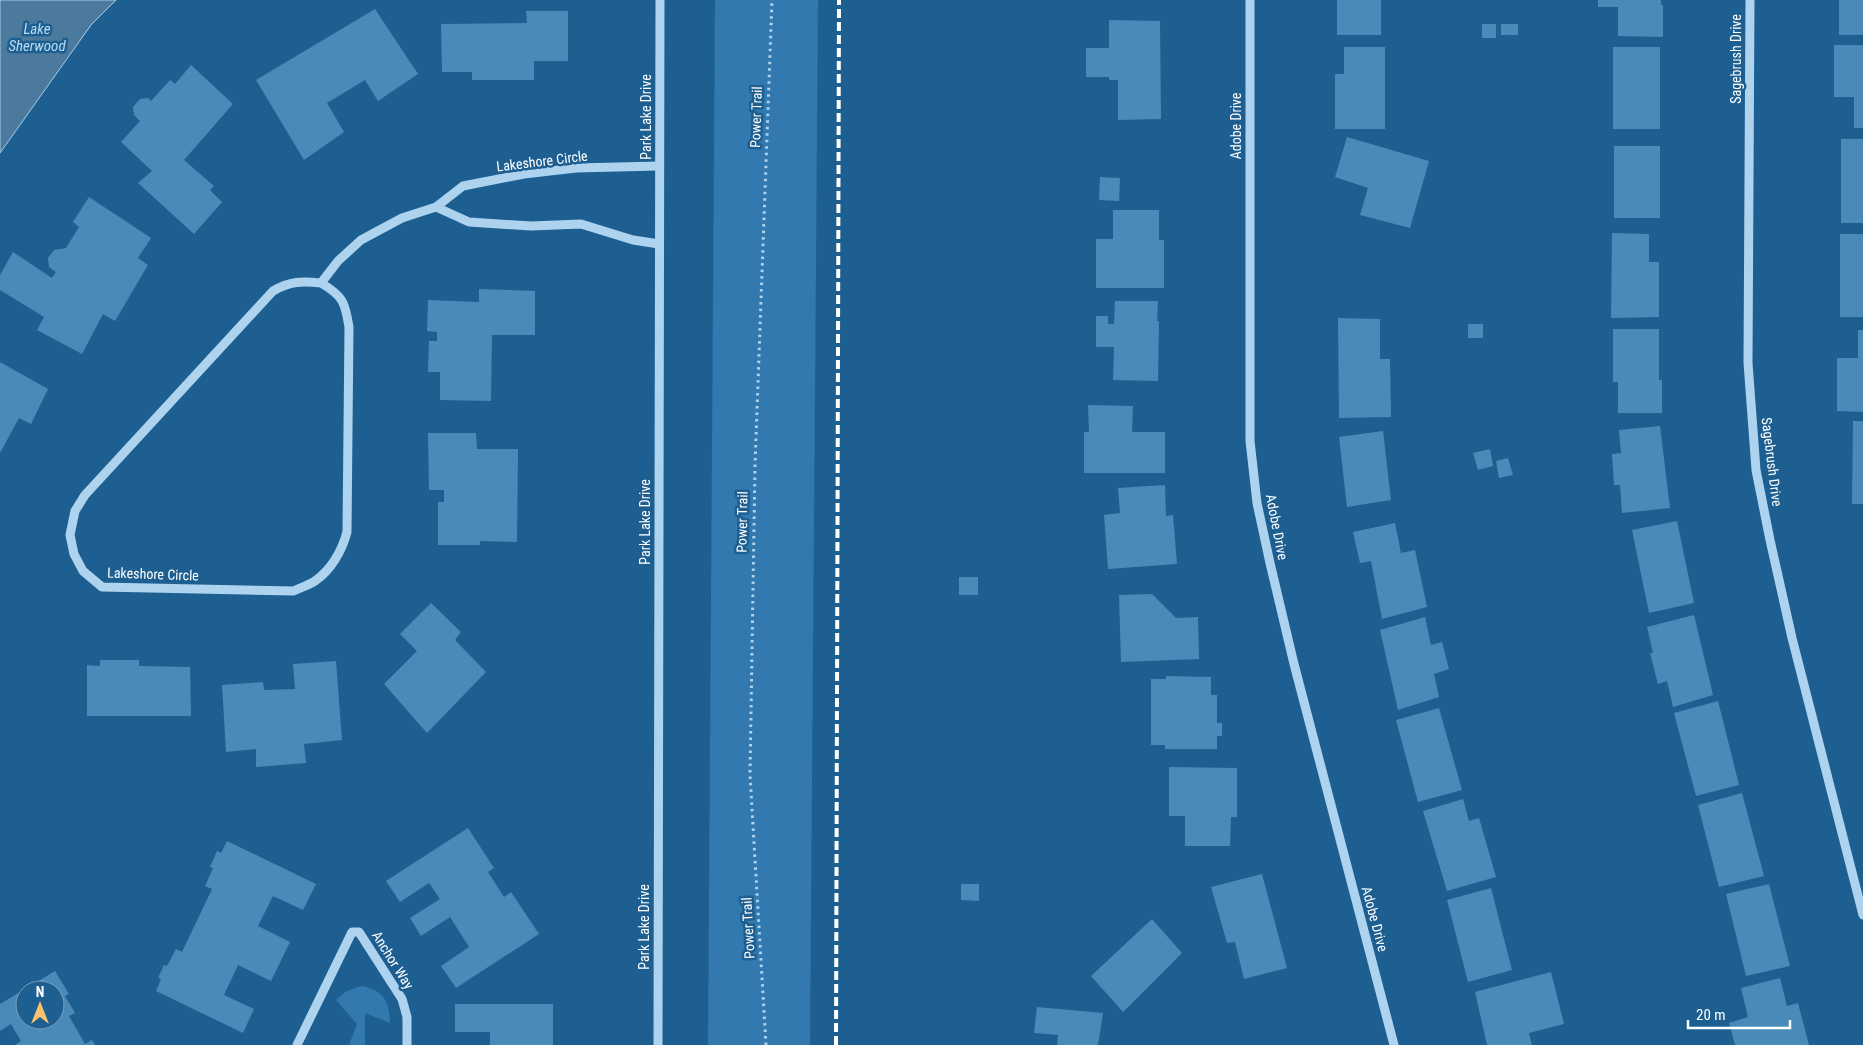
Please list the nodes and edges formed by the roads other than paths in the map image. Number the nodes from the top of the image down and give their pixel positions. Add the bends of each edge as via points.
1 (660, 0) edge
2 (1250, 0) edge
3 (1750, 0) edge
4 (659, 166) junction
5 (436, 207) junction
6 (659, 244) junction
7 (321, 283) junction
8 (1863, 915) edge
9 (298, 1045) edge
10 (407, 1045) edge
11 (658, 1045) edge
12 (1394, 1045) edge

1 - 4 street, Park Lake Drive
2 - 12 street, Adobe Drive via 1250,441 1257,503 1294,664
3 - 8 street, Sagebrush Drive via 1748,363 1756,470 1792,638
4 - 5 street, Lakeshore Circle via 576,168 524,174 463,186
4 - 6 street, Park Lake Drive
5 - 6 street via 469,222 531,226 581,224
5 - 7 street, Lakeshore Circle via 402,218 361,240 338,261
6 - 11 street, Park Lake Drive
7 - 7 street, Lakeshore Circle via 294,282 273,291 85,495 75,511 70,535 74,554 83,571 102,587 293,591 316,581 333,564 347,532 349,327 346,307 335,292
9 - 10 street, Anchor Way via 352,932 359,932 402,999 407,1017

